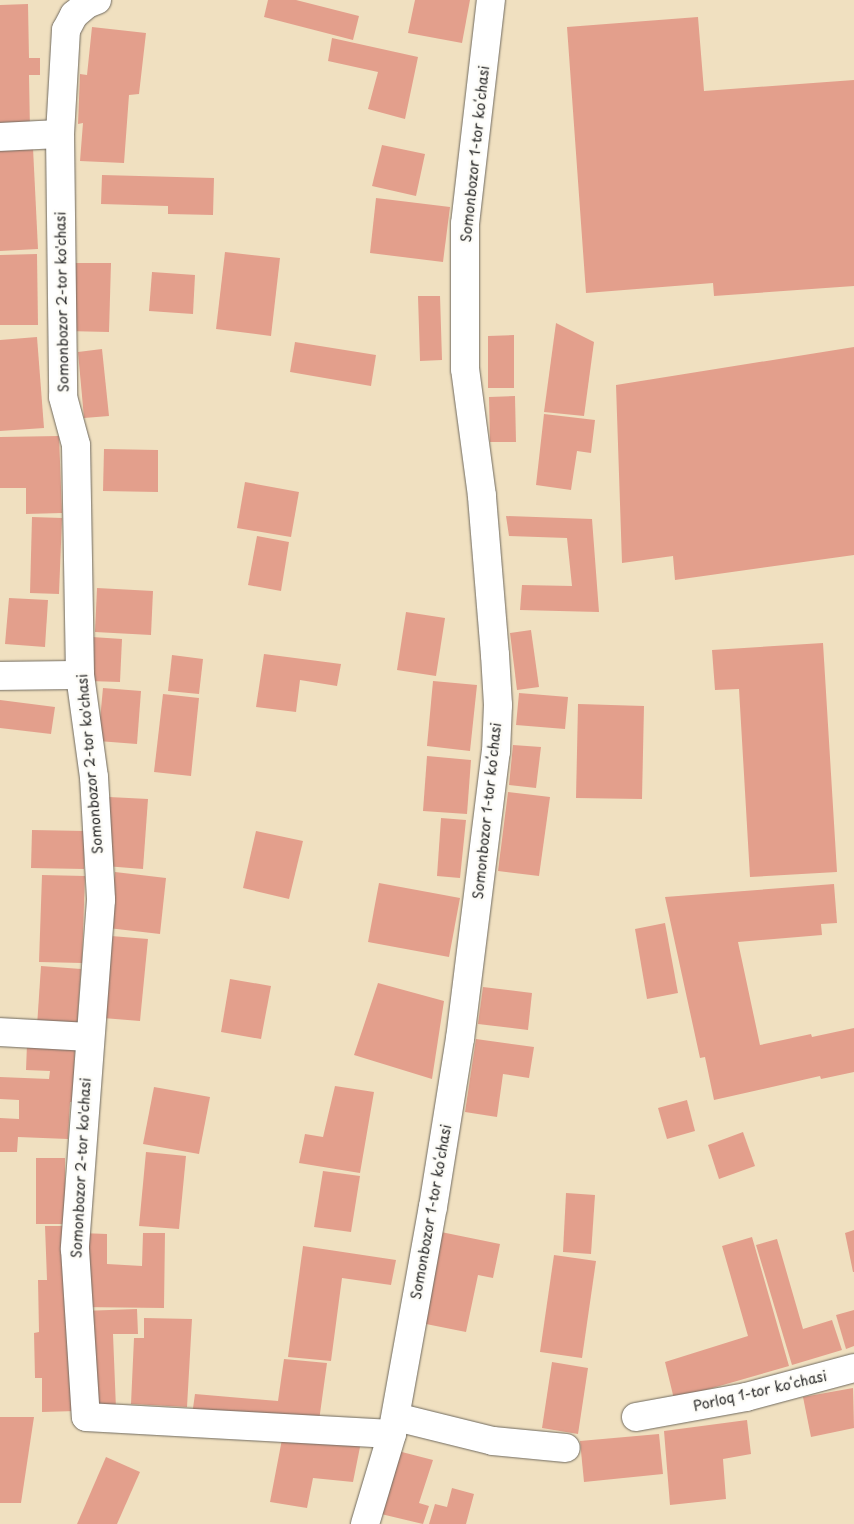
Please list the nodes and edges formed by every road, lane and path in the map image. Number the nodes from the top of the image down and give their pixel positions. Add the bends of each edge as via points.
1 (97, 0) edge
2 (491, 0) edge
3 (60, 134) junction
4 (0, 137) edge
5 (80, 675) junction
6 (0, 676) edge
7 (0, 1032) edge
8 (90, 1036) junction
9 (854, 1368) edge
10 (636, 1417) dead end
11 (394, 1426) junction
12 (566, 1448) dead end
13 (365, 1524) edge

1 - 3 street, Somonbozor 2-tor ko'chasi via 74,15 66,30
2 - 11 street, Somonbozor 1-tor koʻchasi via 465,224 465,370 482,496 495,655 496,752 460,1039
3 - 4 street
3 - 5 street, Somonbozor 2-tor ko'chasi via 63,397 76,444
5 - 6 street
5 - 8 street, Somonbozor 2-tor ko'chasi via 94,777 101,900
7 - 8 street
8 - 11 street, Somonbozor 2-tor ko'chasi via 75,1249 86,1417
9 - 10 street, Porloq 1-tor koʻchasi via 746,1397
11 - 12 street
11 - 13 street, Somonbozor 1-tor koʻchasi

